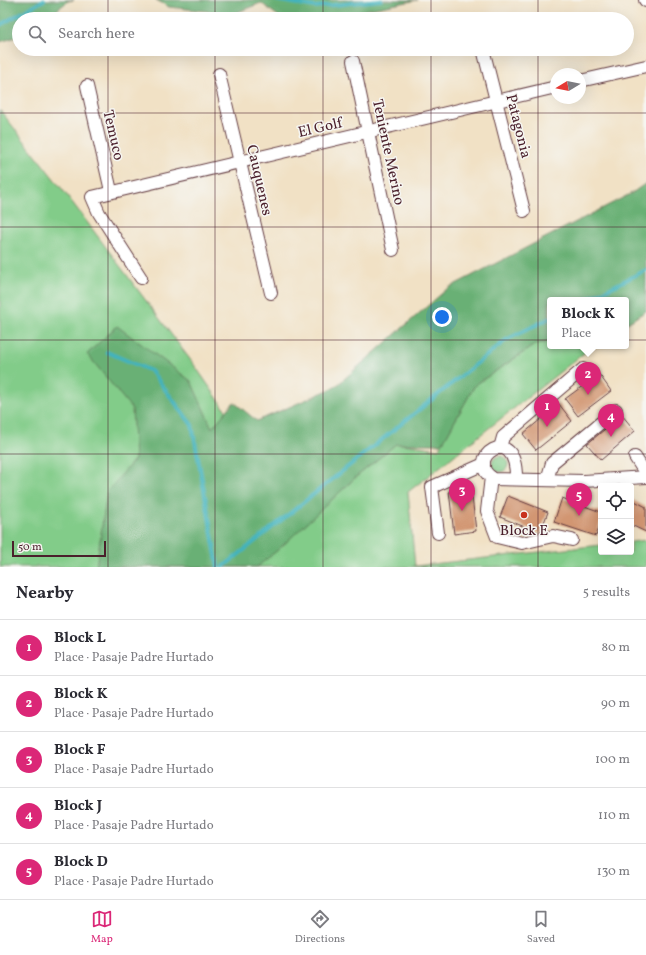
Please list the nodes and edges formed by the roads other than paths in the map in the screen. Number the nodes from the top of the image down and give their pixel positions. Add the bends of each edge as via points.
1 (485, 56) edge
2 (353, 61) dead end
3 (646, 66) edge
4 (219, 74) dead end
5 (586, 80) edge
6 (87, 86) dead end
7 (550, 88) edge
8 (497, 101) junction
9 (368, 132) junction
10 (239, 162) junction
11 (111, 192) junction
12 (524, 211) dead end
13 (393, 250) dead end
14 (141, 278) dead end
15 (271, 293) dead end
16 (583, 369) dead end
17 (616, 410) dead end
18 (500, 448) junction
19 (635, 456) dead end
20 (484, 464) junction
21 (646, 476) edge
22 (491, 477) junction
23 (516, 479) junction
24 (547, 480) junction
25 (438, 533) dead end
26 (572, 540) dead end

1 - 8 street, Patagonia
2 - 9 street, Teniente Merino
3 - 5 street
4 - 10 street, Cauquenes
6 - 11 street, Temuco
7 - 8 street, El Golf
8 - 9 street, El Golf
8 - 12 street, Patagonia
9 - 10 street, El Golf
9 - 13 street, Teniente Merino
10 - 11 street, El Golf
10 - 15 street, Cauquenes
11 - 14 street, El Golf via 92,197 99,213
16 - 18 street via 503,437
17 - 24 street via 552,463
18 - 20 street via 491,450 484,458
18 - 23 street via 509,451 515,461
19 - 21 street
20 - 22 street via 487,475
20 - 25 street via 432,487
21 - 24 street via 584,481
22 - 23 street
22 - 26 street via 487,511 497,537 522,543 553,536
23 - 24 street

